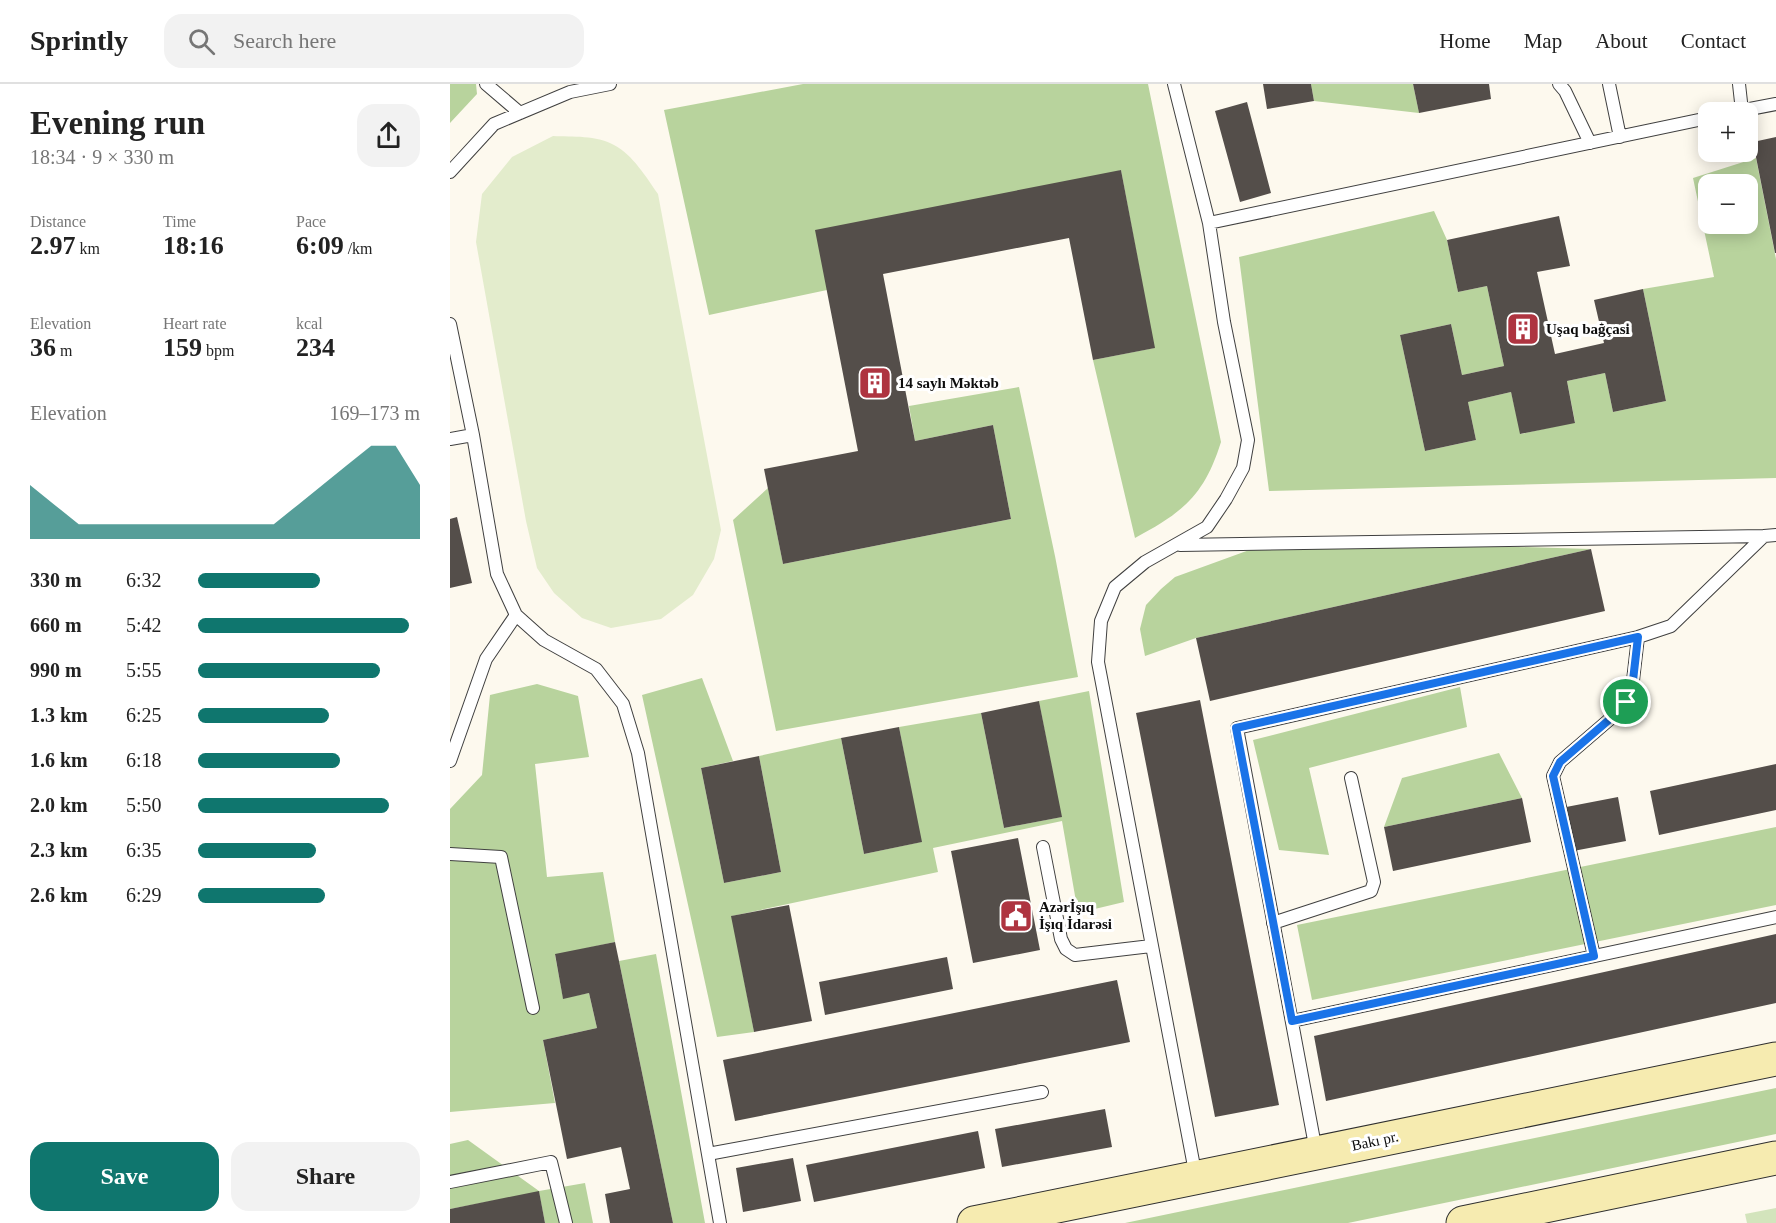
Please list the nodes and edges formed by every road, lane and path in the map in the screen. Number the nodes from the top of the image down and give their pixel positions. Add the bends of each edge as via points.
1 (486, 84) edge
2 (610, 84) edge
3 (1174, 84) edge
4 (1559, 84) edge
5 (1609, 84) edge
6 (1739, 84) edge
7 (1738, 102) edge
8 (1776, 104) edge
9 (1758, 108) edge
10 (520, 113) junction
11 (1698, 120) edge
12 (1620, 137) junction
13 (1590, 143) junction
14 (450, 172) edge
15 (1209, 224) junction
16 (450, 324) edge
17 (473, 435) junction
18 (450, 439) edge
19 (1770, 536) edge
20 (1178, 545) junction
21 (516, 615) junction
22 (1638, 637) junction
23 (450, 761) edge
24 (1351, 778) dead end
25 (1043, 847) dead end
26 (450, 854) edge
27 (1776, 916) edge
28 (1274, 923) junction
29 (1151, 946) junction
30 (1594, 956) junction
31 (533, 1008) dead end
32 (1292, 1021) junction
33 (1776, 1059) edge
34 (1042, 1092) dead end
35 (1317, 1153) junction
36 (708, 1154) junction
37 (1776, 1158) edge
38 (1196, 1177) junction
39 (450, 1182) edge
40 (567, 1223) edge
41 (720, 1223) edge
42 (974, 1223) edge
43 (1463, 1223) edge

1 - 10 lane
2 - 10 lane via 570,92
3 - 15 lane
4 - 13 lane
5 - 12 lane
6 - 7 lane
8 - 9 lane
10 - 14 lane via 494,124
11 - 12 lane
12 - 13 lane
13 - 15 lane
15 - 20 lane via 1248,440 1244,468 1208,527
16 - 17 lane
17 - 18 lane
17 - 21 lane via 497,574
19 - 20 lane
19 - 22 lane via 1671,626
20 - 29 lane via 1145,562 1115,587 1101,621 1098,662
21 - 23 lane via 486,659
21 - 36 lane via 544,640 596,669 623,704 638,753
22 - 28 lane via 1236,728
22 - 30 lane via 1632,689 1626,702 1560,762 1553,776
24 - 28 lane via 1374,882 1371,891
25 - 29 lane via 1066,949 1075,956
26 - 31 lane via 501,857
27 - 30 lane
28 - 32 lane
29 - 38 lane
30 - 32 lane
32 - 35 lane
33 - 35 street, Bakı pr.
34 - 36 lane
35 - 38 street, Bakı pr.
36 - 41 lane
37 - 43 street
38 - 42 street, Bakı pr.
39 - 40 lane via 551,1162

